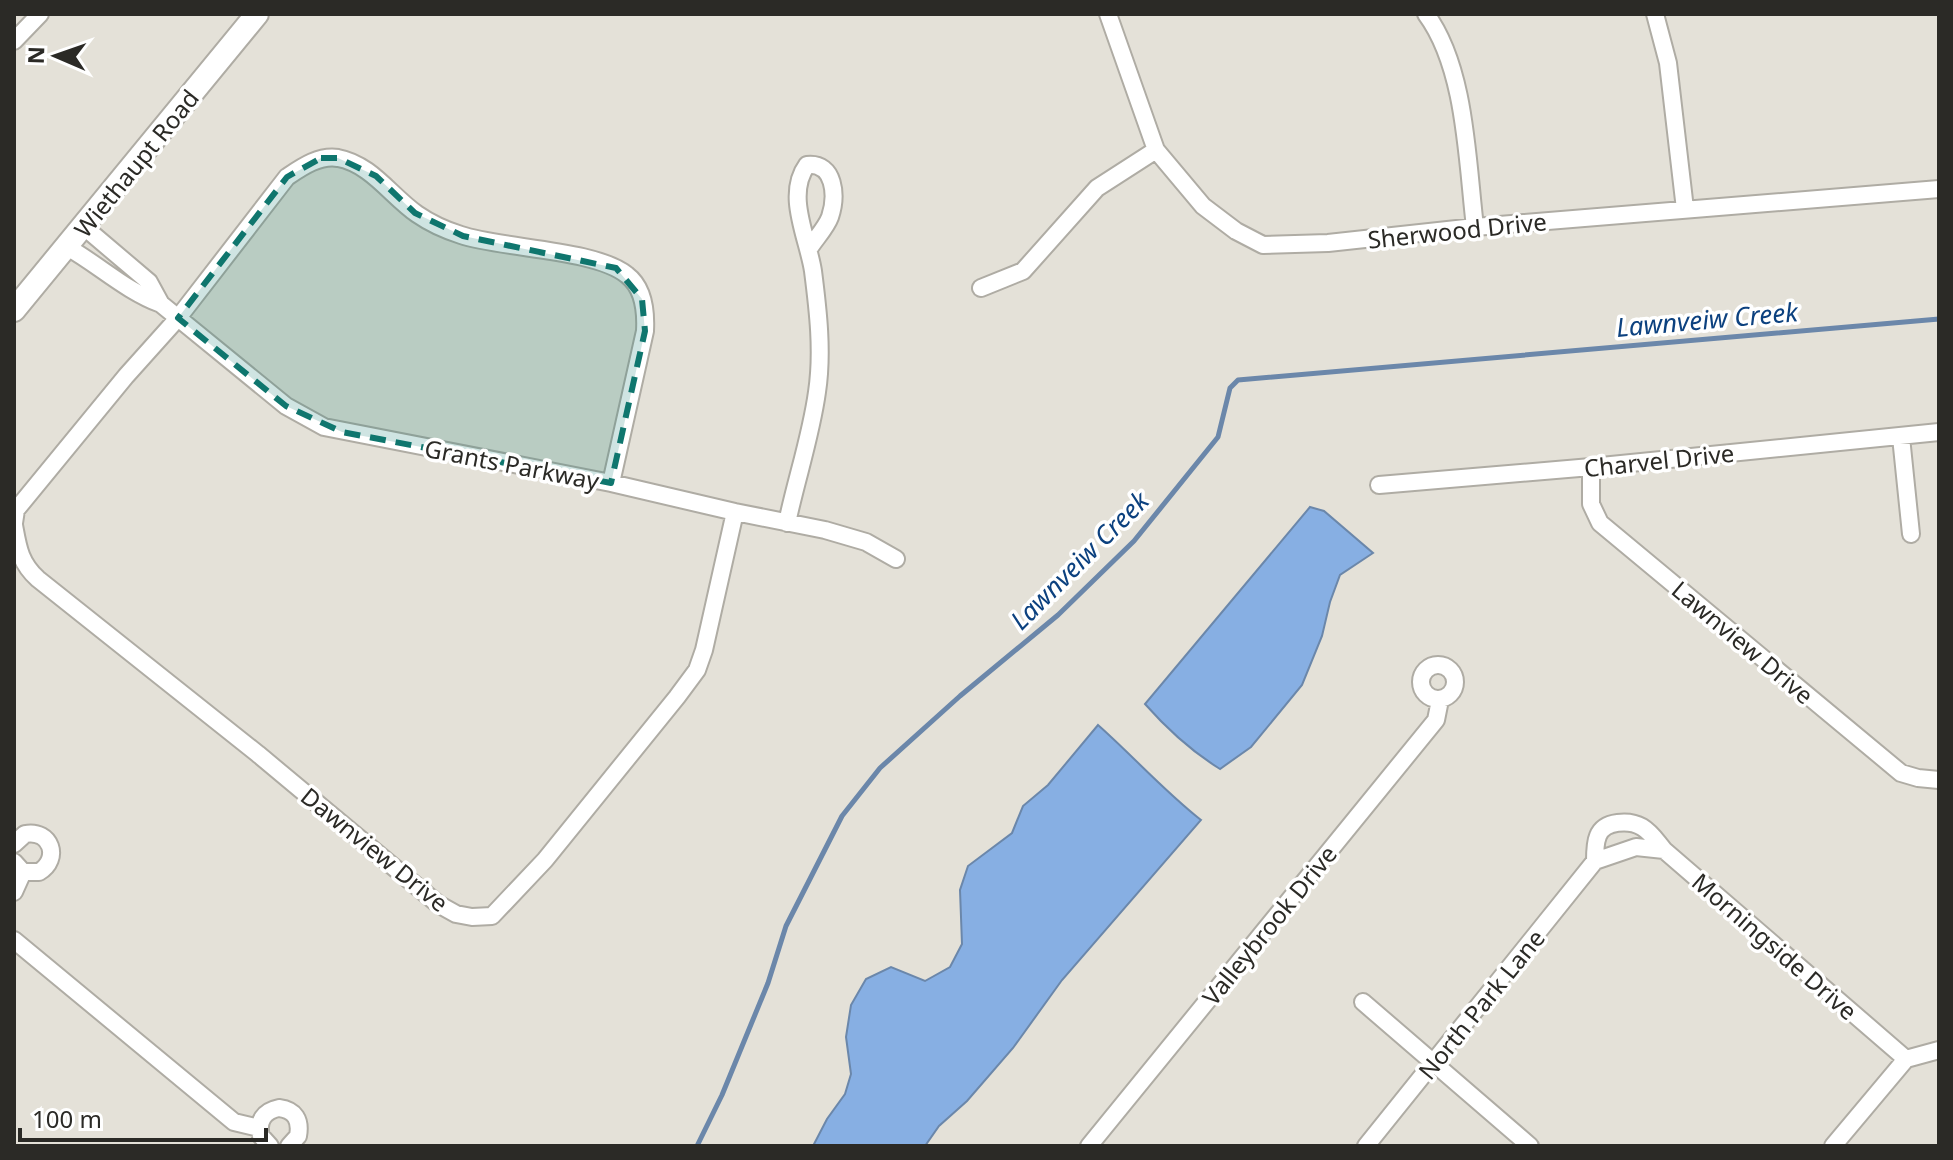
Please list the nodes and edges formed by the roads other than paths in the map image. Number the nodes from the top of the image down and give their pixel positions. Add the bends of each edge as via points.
1 (40, 14) edge
2 (257, 14) edge
3 (1108, 14) edge
4 (1426, 14) edge
5 (1655, 14) edge
6 (14, 41) edge
7 (1156, 150) junction
8 (1939, 189) edge
9 (1685, 209) junction
10 (83, 226) junction
11 (1475, 227) junction
12 (67, 247) junction
13 (809, 249) dead end
14 (981, 288) dead end
15 (161, 304) junction
16 (14, 310) edge
17 (178, 318) junction
18 (1939, 432) edge
19 (1901, 437) junction
20 (1591, 467) junction
21 (611, 483) junction
22 (1379, 485) dead end
23 (735, 512) junction
24 (787, 523) junction
25 (15, 529) edge
26 (1911, 534) dead end
27 (896, 559) dead end
28 (1440, 700) dead end
29 (1939, 780) edge
30 (14, 844) edge
31 (1664, 850) junction
32 (1595, 861) junction
33 (19, 867) edge
34 (14, 892) edge
35 (14, 940) edge
36 (1363, 1002) dead end
37 (1939, 1050) edge
38 (1906, 1059) junction
39 (1435, 1062) junction
40 (259, 1128) junction
41 (270, 1146) edge
42 (289, 1146) edge
43 (1089, 1146) edge
44 (1366, 1146) edge
45 (1530, 1146) edge
46 (1833, 1146) edge

1 - 6 street
2 - 10 street, Wiethaupt Road
3 - 7 street, Sherwood Drive
4 - 11 street via 1459,89
5 - 9 street via 1668,63
7 - 11 street, Sherwood Drive via 1203,206 1263,245
7 - 14 street via 1097,188 1023,271
8 - 9 street, Sherwood Drive
9 - 11 street, Sherwood Drive
10 - 12 street, Wiethaupt Road
10 - 15 street, Grants Parkway via 149,282
12 - 15 street, Grants Parkway via 137,295
12 - 16 street, Wiethaupt Road
13 - 24 street via 819,319 818,381
15 - 17 street, Grants Parkway
17 - 21 street, Grants Parkway via 286,406 324,427
17 - 21 street via 287,177 321,158 338,158 376,176 435,225 463,236 601,263 629,275 642,299 645,331
17 - 25 street via 16,510
18 - 19 street, Charvel Drive
19 - 20 street, Charvel Drive
19 - 26 street
20 - 22 street, Charvel Drive
20 - 29 street, Lawnview Drive via 1591,504 1600,523 1901,773
21 - 23 street, Grants Parkway
23 - 24 street, Grants Parkway
23 - 25 street, Dawnview Drive via 697,670 545,860 492,916 472,917 438,904 25,568
24 - 27 street, Grants Parkway via 866,542
28 - 43 street, Valleybrook Drive via 1436,720
30 - 33 street via 32,833 51,846 45,868 31,874
31 - 32 street via 1636,847
31 - 32 street, North Park Lane via 1645,828 1623,822 1600,831
31 - 38 street, Morningside Drive
32 - 39 street, North Park Lane
33 - 34 street
35 - 40 street via 234,1122
36 - 39 street
37 - 38 street
38 - 46 street
39 - 44 street, North Park Lane
39 - 45 street
40 - 41 street
40 - 42 street via 271,1109 294,1113 300,1128

